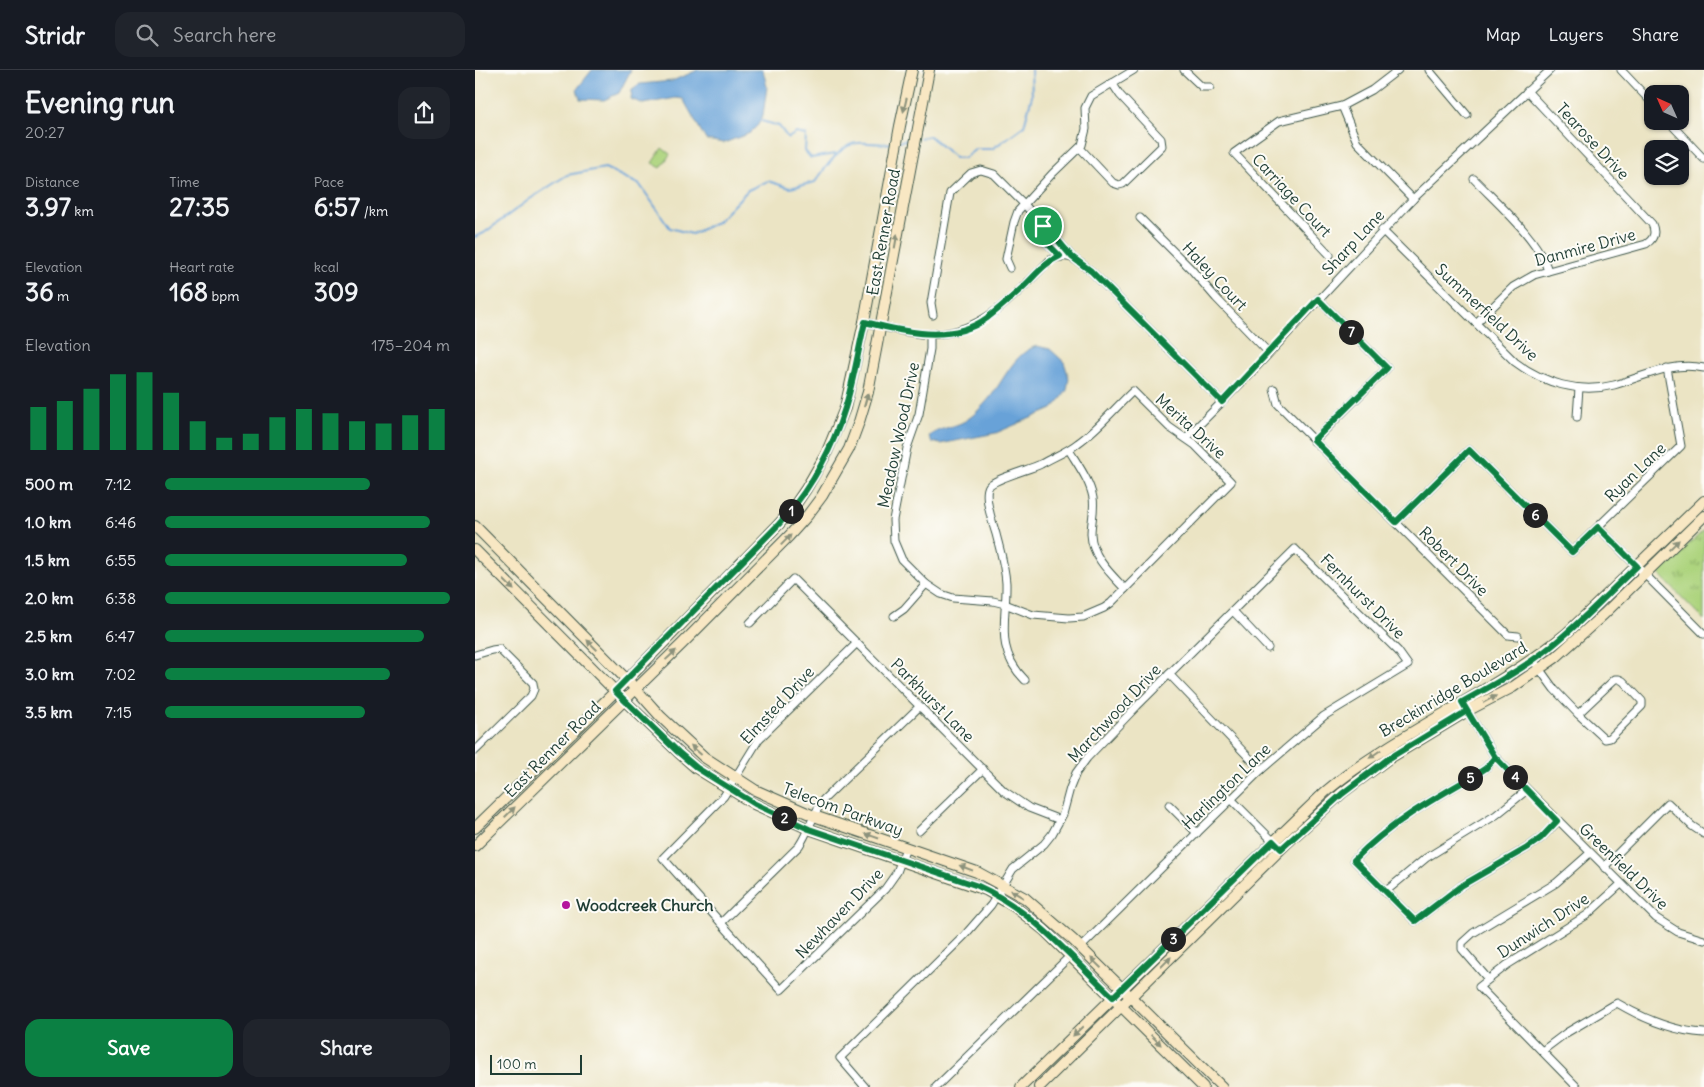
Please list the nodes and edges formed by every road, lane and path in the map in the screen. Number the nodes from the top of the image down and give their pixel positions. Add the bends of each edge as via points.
1 (912, 70) edge
2 (929, 70) edge
3 (1134, 70) edge
4 (1184, 70) edge
5 (1398, 70) edge
6 (1429, 70) edge
7 (1550, 70) edge
8 (1621, 70) edge
9 (1112, 82) junction
10 (910, 84) junction
11 (1210, 87) dead end
12 (926, 88) junction
13 (1527, 91) junction
14 (1644, 94) edge
15 (1341, 106) junction
16 (1467, 115) dead end
17 (1677, 130) edge
18 (1080, 148) junction
19 (1704, 160) edge
20 (1474, 179) dead end
21 (1413, 199) junction
22 (1024, 204) junction
23 (1140, 218) dead end
24 (1043, 226) junction
25 (1382, 230) junction
26 (1654, 235) joint
27 (1330, 255) dead end
28 (1060, 256) junction
29 (1072, 257) junction
30 (1010, 268) dead end
31 (1548, 271) junction
32 (1318, 299) junction
33 (933, 315) dead end
34 (865, 322) junction
35 (1476, 323) junction
36 (881, 326) junction
37 (930, 334) junction
38 (1269, 353) junction
39 (1667, 368) junction
40 (1704, 368) edge
41 (1579, 388) junction
42 (1274, 389) dead end
43 (1222, 402) junction
44 (1577, 417) dead end
45 (1186, 438) junction
46 (1314, 440) junction
47 (1069, 450) junction
48 (1231, 482) joint
49 (1704, 501) edge
50 (1704, 516) edge
51 (1396, 522) junction
52 (475, 526) edge
53 (1598, 527) junction
54 (1295, 549) joint
55 (475, 550) edge
56 (1640, 570) junction
57 (926, 584) junction
58 (1125, 589) junction
59 (1005, 604) junction
60 (1233, 611) junction
61 (894, 616) dead end
62 (749, 623) dead end
63 (1704, 634) edge
64 (1518, 636) dead end
65 (857, 643) junction
66 (1268, 648) dead end
67 (475, 655) edge
68 (1533, 660) junction
69 (1408, 665) joint
70 (1539, 669) junction
71 (1169, 674) junction
72 (627, 680) junction
73 (1025, 680) dead end
74 (635, 688) junction
75 (615, 691) junction
76 (624, 700) junction
77 (920, 706) junction
78 (1464, 707) junction
79 (1578, 714) junction
80 (475, 751) edge
81 (1495, 757) junction
82 (983, 769) junction
83 (1261, 770) junction
84 (735, 778) junction
85 (729, 789) junction
86 (1527, 790) junction
87 (1231, 799) junction
88 (1169, 804) dead end
89 (814, 816) junction
90 (1060, 820) junction
91 (1557, 821) junction
92 (475, 828) edge
93 (809, 829) junction
94 (919, 831) dead end
95 (1197, 833) junction
96 (1704, 834) edge
97 (1273, 841) junction
98 (475, 846) edge
99 (906, 848) junction
100 (1281, 849) junction
101 (1590, 853) junction
102 (901, 860) junction
103 (1604, 867) junction
104 (1621, 884) junction
105 (1002, 885) junction
106 (1385, 892) junction
107 (996, 896) junction
108 (721, 923) junction
109 (1704, 940) edge
110 (1080, 948) junction
111 (1070, 956) junction
112 (1488, 979) junction
113 (1123, 988) junction
114 (1131, 996) junction
115 (1113, 997) junction
116 (1121, 1006) junction
117 (1704, 1033) edge
118 (1542, 1051) junction
119 (865, 1087) edge
120 (936, 1087) edge
121 (1021, 1087) edge
122 (1039, 1087) edge
123 (1203, 1087) edge
124 (1222, 1087) edge
125 (1577, 1087) edge

1 - 10 street, East Renner Road
2 - 12 street, East Renner Road
3 - 9 street
4 - 11 street via 1201,87
5 - 15 street via 1372,90
6 - 16 street
7 - 13 street, Sharp Lane
8 - 14 street
9 - 18 street via 1089,100 1085,112 1085,135
9 - 18 street via 1120,96 1161,139 1160,149 1119,185 1113,183
10 - 12 street
10 -> 34 street, East Renner Road
36 -> 12 street, East Renner Road
13 - 21 street, Sharp Lane
13 - 26 street, Tearose Drive via 1652,224
15 - 21 street via 1357,142
15 - 27 street, Carriage Court via 1279,121 1234,153
17 - 19 street
18 - 22 street
20 - 31 street via 1535,244
21 - 25 street, Sharp Lane
22 - 24 street
22 - 30 street via 1014,222 1006,259
22 - 33 street via 994,174 981,170 971,173 950,193 931,303
23 - 38 street, Haley Court
24 - 28 street via 1042,238
24 - 29 street
25 - 32 street, Sharp Lane
25 - 35 street, Summerfield Drive
26 - 31 street, Danmire Drive via 1646,244
28 - 29 street
28 - 37 street via 1050,260 986,319 955,331
29 - 43 street via 1091,271
31 - 35 street, Danmire Drive via 1534,274 1513,287
32 - 38 street, Sharp Lane
32 - 46 street via 1387,368
34 - 36 street
34 - 72 street, East Renner Road via 845,408 826,454 806,489 779,524
35 - 41 street, Summerfield Drive via 1523,368 1549,382
36 - 37 street
74 -> 36 street, East Renner Road via 789,536 822,496 849,448 859,422
37 - 57 street, Meadow Wood Drive via 919,414 907,448 893,532 902,560
38 - 43 street, Sharp Lane
39 - 40 street, Summerfield Drive
39 - 41 street, Summerfield Drive via 1613,385
39 - 53 street, Ryan Lane via 1681,446
41 - 44 street
42 - 46 street, Robert Drive via 1278,404
43 - 45 street, Sharp Lane
45 - 47 street, Merita Drive via 1169,427 1133,391
45 - 48 street, Merita Drive
46 - 51 street, Robert Drive
47 - 58 street via 1086,478 1093,498 1091,535 1099,558
47 - 59 street via 993,482 987,490 1003,564
48 - 58 street, Meadow Wood Drive
49 - 56 street, Breckinridge Boulevard
56 -> 50 street, Breckinridge Boulevard
51 - 53 street, Ryan Lane via 1469,450 1572,552
51 - 64 street, Robert Drive via 1508,635
72 -> 52 street, Telecom Parkway
53 - 56 street
54 - 60 street, Marchwood Drive
54 - 69 street, Fernhurst Drive via 1399,652
55 -> 75 street, Telecom Parkway
56 - 63 street
56 - 68 street, Breckinridge Boulevard
56 - 70 street, Breckinridge Boulevard via 1572,645
57 - 59 street, Meadow Wood Drive via 953,598
57 - 61 street
58 - 59 street, Meadow Wood Drive via 1104,608 1083,617 1033,615
59 - 73 street via 1005,644 1013,666
60 - 66 street
60 - 71 street, Marchwood Drive
62 - 65 street, Parkhurst Lane via 793,579
65 - 77 street, Parkhurst Lane
65 - 84 street, Elmsted Drive via 759,739
67 - 80 street via 499,650 533,683 534,689 531,696
68 - 70 street
68 - 78 street, Breckinridge Boulevard
69 - 83 street, Harlington Lane via 1325,716
78 -> 70 street, Breckinridge Boulevard via 1513,687
70 - 79 street
71 - 83 street
71 - 90 street, Marchwood Drive via 1082,764
72 - 74 street, Telecom Parkway
72 - 75 street, East Renner Road
74 - 76 street, East Renner Road
84 -> 74 street, Telecom Parkway via 698,751
75 - 76 street, Telecom Parkway
75 - 92 street, East Renner Road
76 - 85 street, Telecom Parkway via 678,752
98 -> 76 street, East Renner Road
77 - 82 street, Parkhurst Lane
77 - 89 street via 823,800
78 - 81 street, Greenfield Drive
78 -> 97 street, Breckinridge Boulevard via 1381,750 1343,777
78 - 100 street, Breckinridge Boulevard via 1330,804
79 - 79 street via 1605,739 1610,738 1640,709 1642,701 1623,681 1615,679
81 - 86 street, Greenfield Drive
81 - 106 street via 1477,774 1397,822 1354,860
82 - 90 street, Parkhurst Lane via 1018,802
82 - 94 street
83 - 87 street, Harlington Lane
84 - 85 street, Elmsted Drive
84 - 89 street, Telecom Parkway via 770,798
85 - 93 street, Telecom Parkway
85 - 108 street, Elmsted Drive via 663,858
86 - 91 street, Greenfield Drive
86 - 106 street via 1508,806 1426,858
87 - 95 street, Harlington Lane
87 - 97 street
88 - 95 street
89 - 93 street
99 -> 89 street, Telecom Parkway
90 - 105 street, Marchwood Drive via 1052,834 1013,868
91 - 101 street, Greenfield Drive
91 - 106 street via 1527,848 1461,886 1415,921
93 - 102 street, Telecom Parkway
93 - 108 street via 799,846
95 - 110 street, Harlington Lane
96 - 103 street via 1668,803
97 - 100 street
97 - 113 street, Breckinridge Boulevard
99 - 102 street, Newhaven Drive
105 -> 99 street, Telecom Parkway via 961,866
114 -> 100 street, Breckinridge Boulevard
101 - 103 street, Greenfield Drive
101 - 112 street via 1556,884 1462,943 1463,949
102 - 107 street, Telecom Parkway via 978,886
102 - 108 street, Newhaven Drive via 885,889 781,990
103 - 104 street, Greenfield Drive
104 - 109 street, Greenfield Drive via 1670,928
104 - 112 street, Dunwich Drive via 1587,916
105 - 107 street, Marchwood Drive
110 -> 105 street, Telecom Parkway via 1055,922 1025,898
107 - 111 street, Telecom Parkway via 1044,930
107 - 119 street, Marchwood Drive via 964,936 840,1058
113 -> 110 street, Telecom Parkway
111 - 115 street, Telecom Parkway
111 - 120 street
112 - 118 street, Dunwich Drive via 1479,987
113 - 114 street, Telecom Parkway
113 - 115 street, Breckinridge Boulevard
114 - 116 street, Breckinridge Boulevard
114 - 124 street, Telecom Parkway
115 - 116 street, Telecom Parkway
115 -> 121 street, Breckinridge Boulevard
116 - 122 street, Breckinridge Boulevard
116 -> 123 street, Telecom Parkway
117 - 118 street via 1678,1030 1617,1003
118 - 125 street

